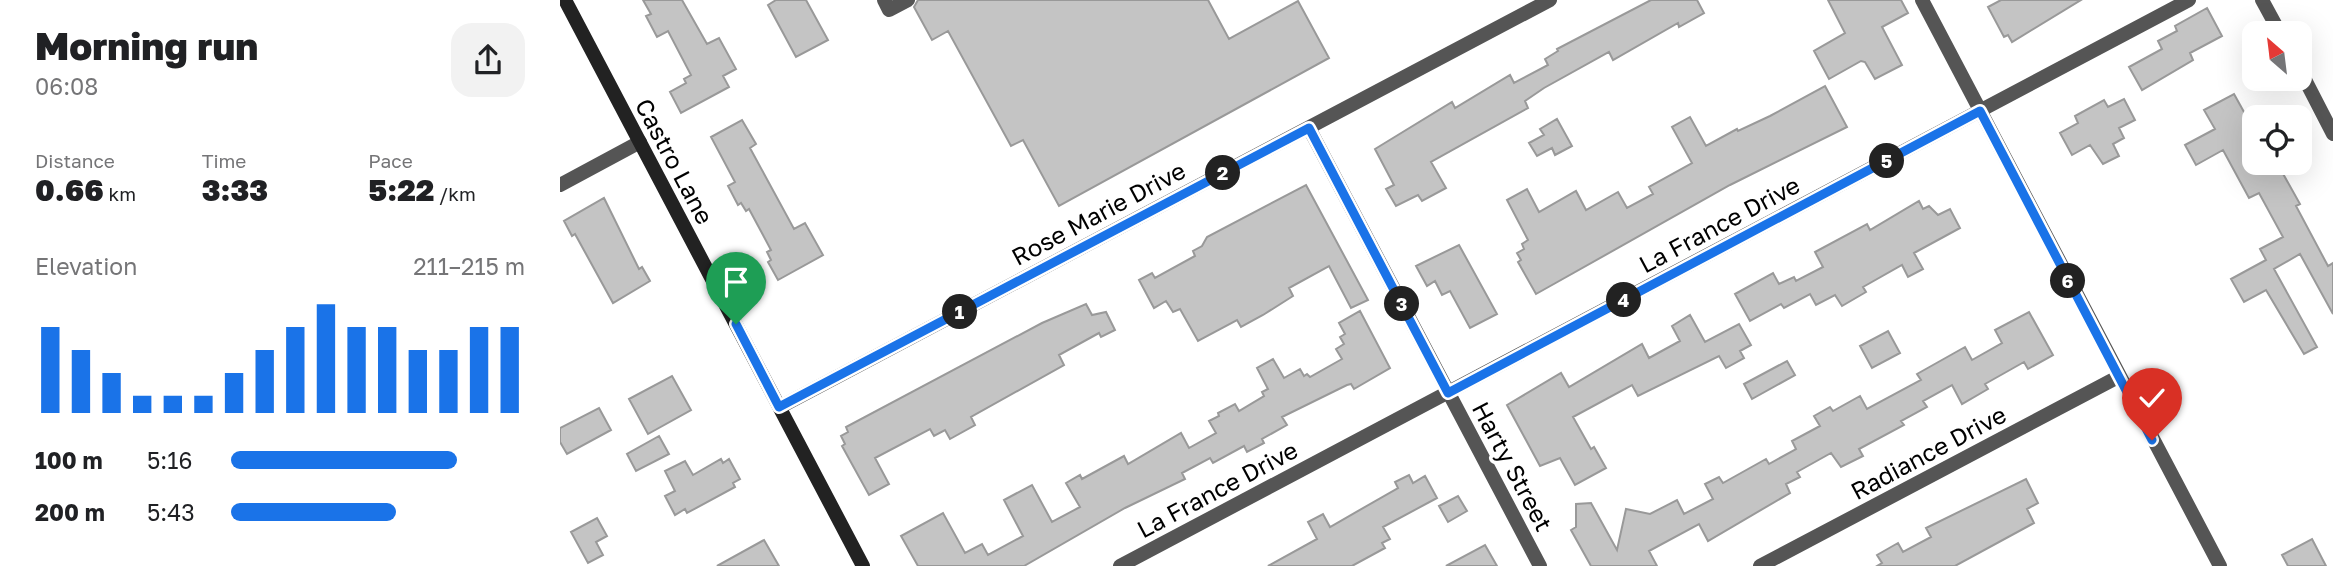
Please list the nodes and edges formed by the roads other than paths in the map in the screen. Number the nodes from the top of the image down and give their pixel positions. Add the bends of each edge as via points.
1 (565, 0) edge
2 (908, 0) edge
3 (1550, 0) edge
4 (1922, 0) edge
5 (2189, 0) edge
6 (2262, 0) edge
7 (887, 5) edge
8 (2273, 21) edge
9 (2311, 91) edge
10 (1980, 111) junction
11 (1309, 128) junction
12 (2333, 134) edge
13 (640, 142) junction
14 (560, 185) edge
15 (2118, 377) junction
16 (1448, 393) junction
17 (779, 407) junction
18 (863, 566) edge
19 (1120, 566) edge
20 (1540, 566) edge
21 (1760, 566) edge
22 (2220, 566) edge

1 - 13 street, Castro Lane
2 - 7 street
3 - 11 street, Rose Marie Drive
4 - 10 street
5 - 10 street, La France Drive
6 - 8 street
9 - 12 street
10 - 15 street
10 - 16 street, La France Drive
11 - 16 street, Harty Street
11 - 17 street, Rose Marie Drive
13 - 14 street
13 - 17 street, Castro Lane
15 - 21 street, Radiance Drive
15 - 22 street
16 - 19 street, La France Drive
16 - 20 street, Harty Street
17 - 18 street, Castro Lane

